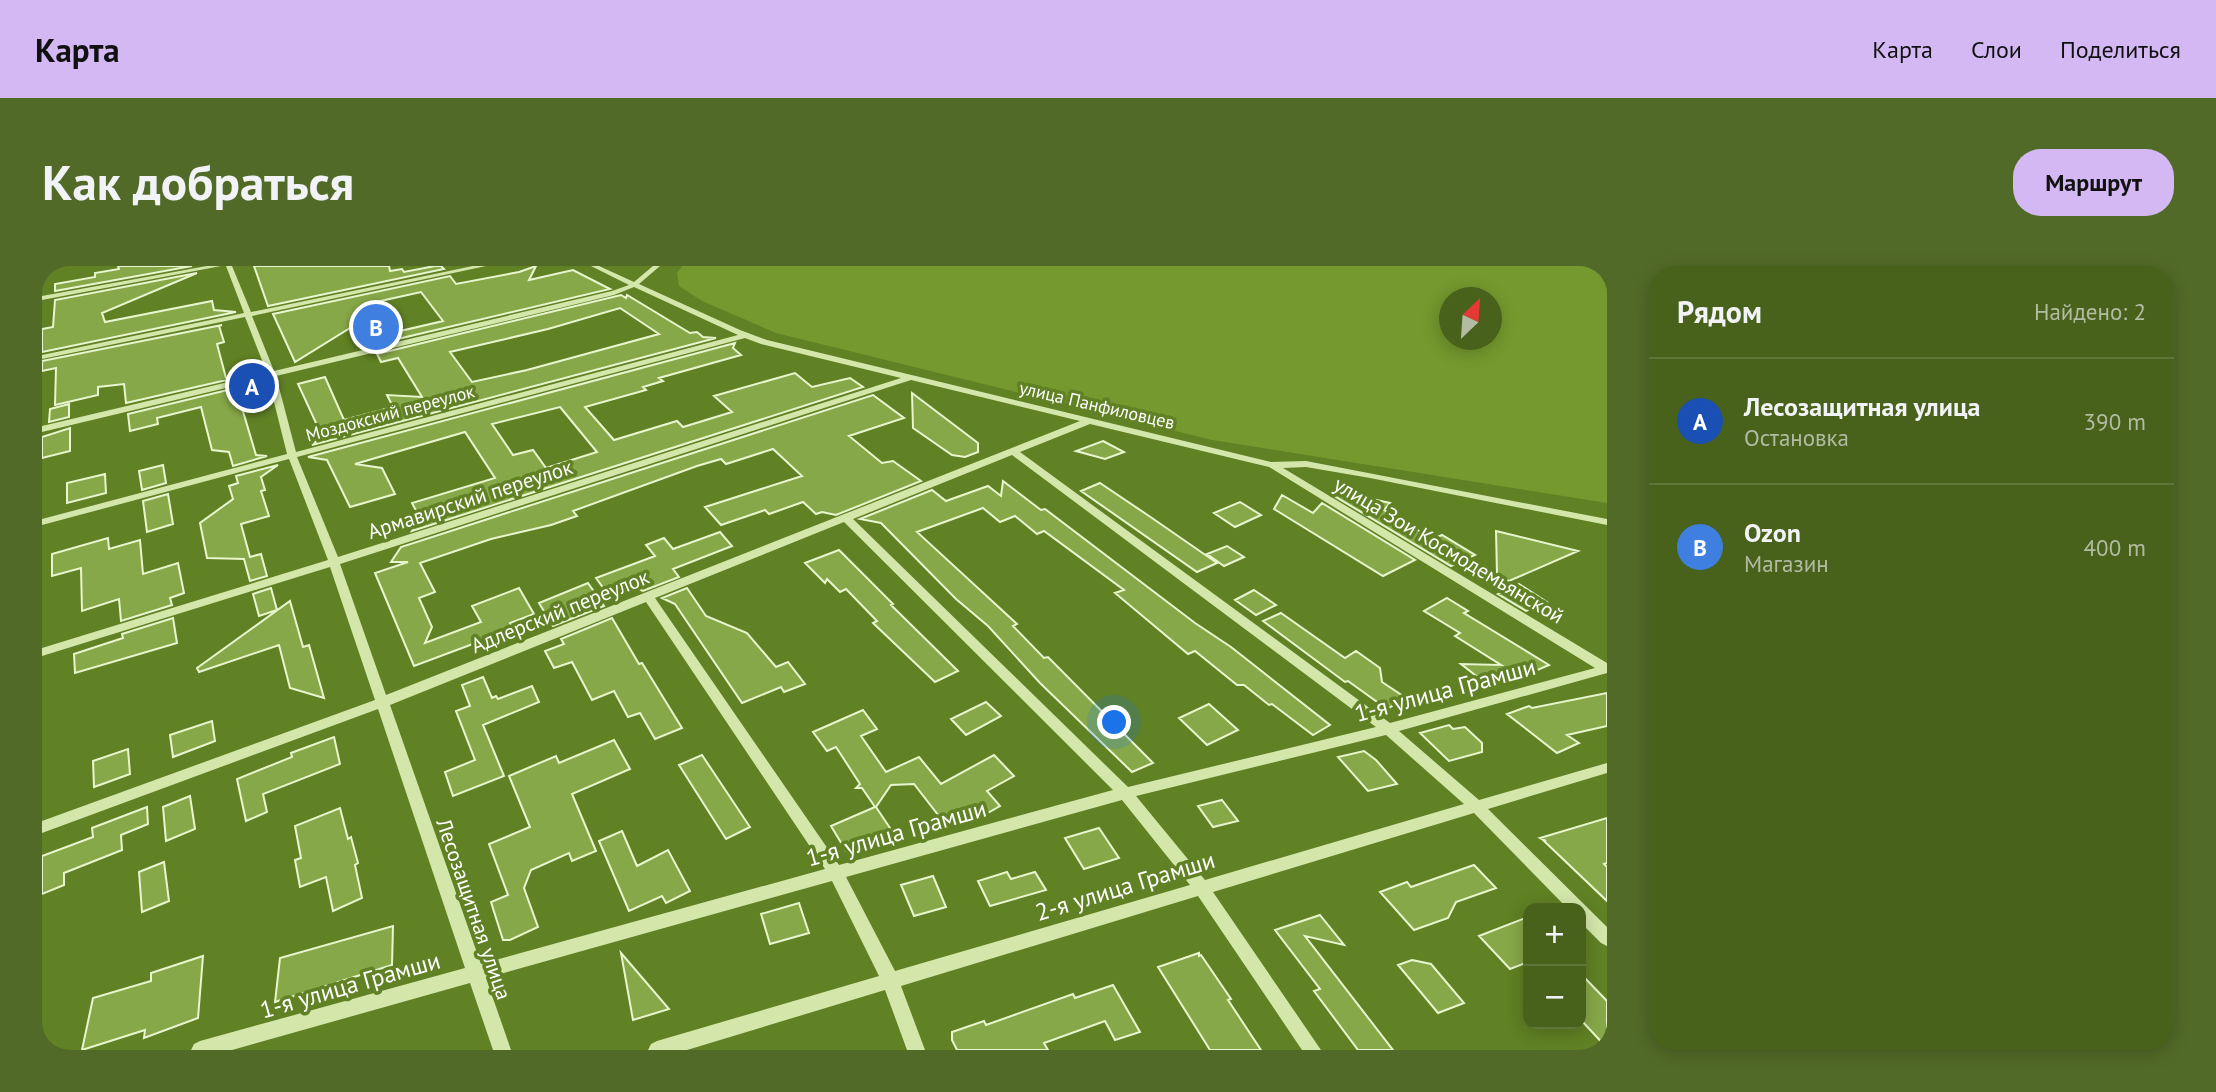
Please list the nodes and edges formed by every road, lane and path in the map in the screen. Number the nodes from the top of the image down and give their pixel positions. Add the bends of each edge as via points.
1 (218, 266) edge
2 (229, 266) edge
3 (483, 266) edge
4 (594, 266) edge
5 (657, 266) edge
6 (634, 285) junction
7 (42, 298) edge
8 (247, 316) junction
9 (746, 335) junction
10 (42, 357) edge
11 (272, 376) junction
12 (909, 378) junction
13 (1090, 421) junction
14 (42, 429) edge
15 (1013, 452) junction
16 (292, 455) junction
17 (1271, 465) junction
18 (846, 518) junction
19 (42, 522) edge
20 (1607, 522) edge
21 (334, 562) junction
22 (648, 597) junction
23 (42, 652) edge
24 (1607, 669) edge
25 (383, 702) junction
26 (1388, 729) junction
27 (1607, 768) edge
28 (1126, 794) junction
29 (1475, 805) junction
30 (42, 827) edge
31 (836, 873) junction
32 (1201, 887) junction
33 (1572, 903) edge
34 (1586, 917) edge
35 (1607, 938) edge
36 (476, 973) junction
37 (890, 981) junction
38 (200, 1050) edge
39 (502, 1050) edge
40 (657, 1050) edge
41 (916, 1050) edge
42 (1312, 1050) edge

1 - 7 street
2 - 8 street, Лесозащитная улица
3 - 8 street
4 - 6 street, улица Панфиловцев
5 - 6 street
6 - 9 street, улица Панфиловцев
6 - 11 street
8 - 10 street
8 - 11 street, Лесозащитная улица
9 - 12 street, улица Панфиловцев
9 - 16 street, Моздокский переулок
11 - 14 street
11 - 16 street, Лесозащитная улица
12 - 13 street, улица Панфиловцев
12 - 21 street, Армавирский переулок
13 - 15 street, Адлерский переулок
13 - 17 street, улица Панфиловцев
15 - 18 street, Адлерский переулок
15 - 26 street
16 - 19 street, Моздокский переулок
16 - 21 street, Лесозащитная улица
17 - 20 street, улица Панфиловцев via 1306,464
17 - 24 street, улица Зои Космодемьянской
18 - 22 street, Адлерский переулок
18 - 28 street
21 - 23 street, Армавирский переулок
21 - 25 street, Лесозащитная улица
22 - 25 street, Адлерский переулок
22 - 31 street
24 - 26 street, 1-я улица Грамши
25 - 30 street, Адлерский переулок
25 - 36 street, Лесозащитная улица
26 - 28 street, 1-я улица Грамши
26 - 29 street
27 - 29 street, 2-я улица Грамши
28 - 31 street, 1-я улица Грамши
28 - 32 street
29 - 32 street, 2-я улица Грамши
29 - 33 street
31 - 36 street, 1-я улица Грамши
31 - 37 street
32 - 37 street, 2-я улица Грамши
32 - 42 street
34 - 35 street
36 - 38 street, 1-я улица Грамши
36 - 39 street, Лесозащитная улица
37 - 40 street, 2-я улица Грамши
37 - 41 street

